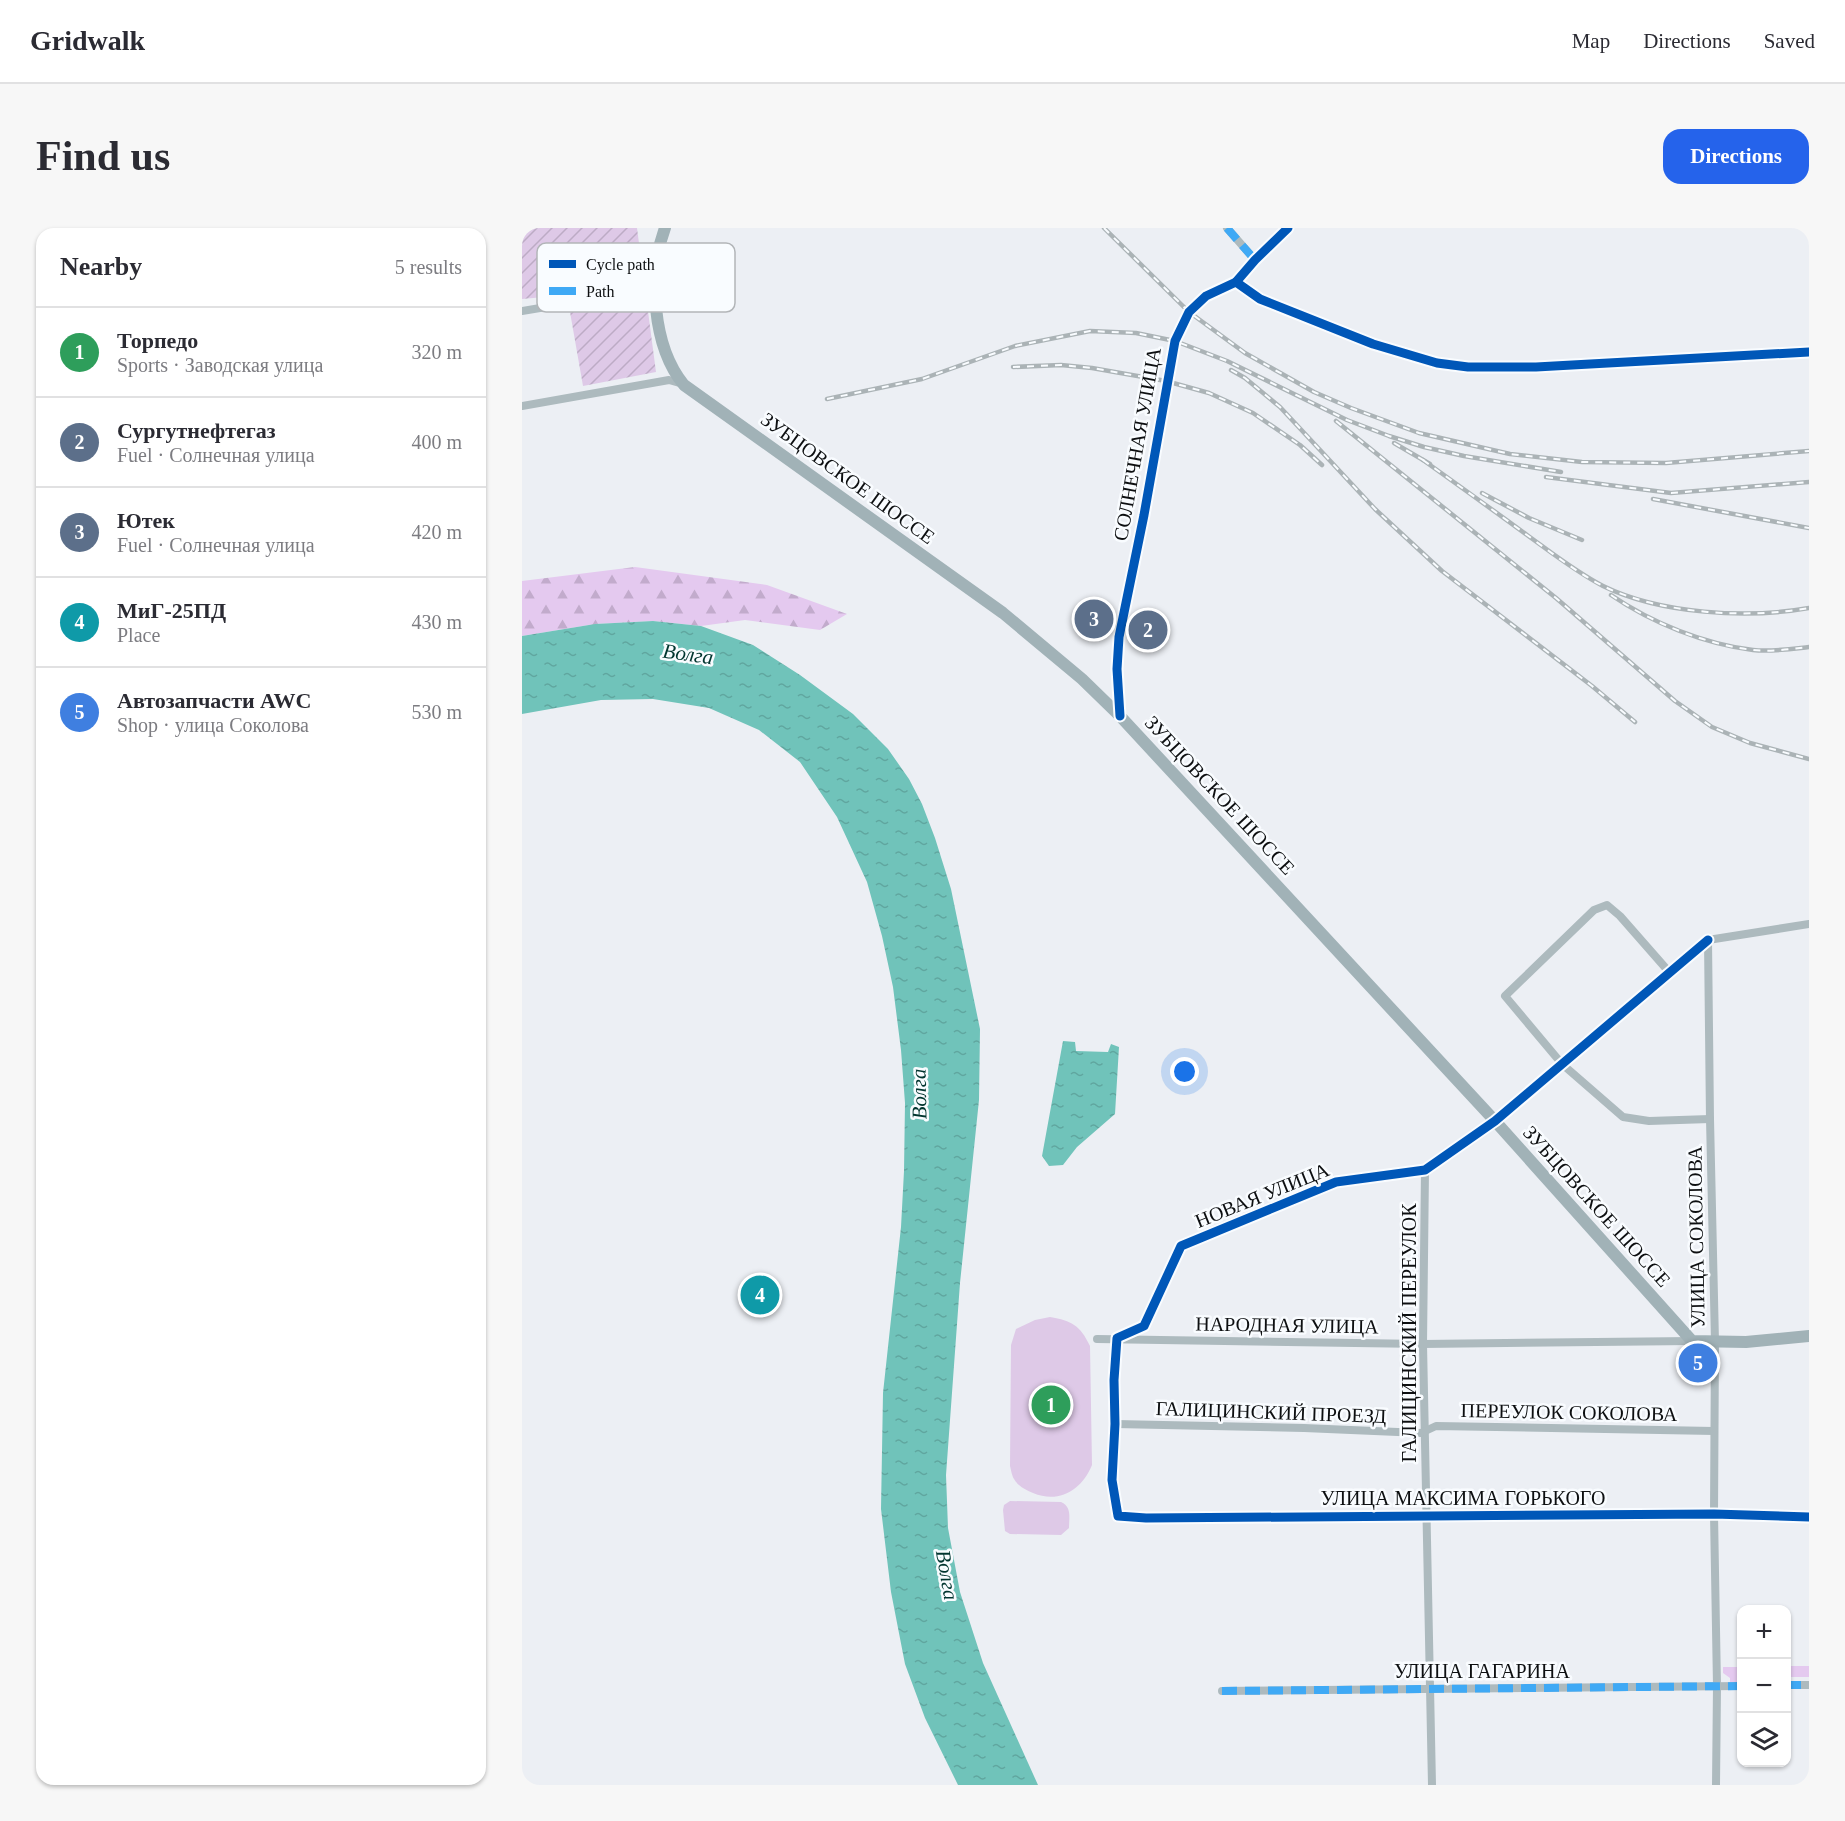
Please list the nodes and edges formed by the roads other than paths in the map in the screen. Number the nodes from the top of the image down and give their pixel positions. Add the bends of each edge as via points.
1 (665, 228) edge
2 (1227, 228) edge
3 (1287, 228) edge
4 (662, 243) edge
5 (1255, 260) junction
6 (1236, 282) junction
7 (537, 308) edge
8 (522, 311) edge
9 (658, 312) edge
10 (1809, 352) edge
11 (684, 385) junction
12 (522, 406) edge
13 (1120, 716) junction
14 (1809, 924) edge
15 (1708, 940) junction
16 (1670, 973) junction
17 (1562, 1064) junction
18 (1710, 1119) junction
19 (1494, 1121) junction
20 (1425, 1170) junction
21 (1809, 1336) edge
22 (1117, 1338) junction
23 (1097, 1339) dead end
24 (1692, 1341) junction
25 (1716, 1342) junction
26 (1423, 1344) junction
27 (1116, 1424) junction
28 (1714, 1431) junction
29 (1425, 1432) junction
30 (1714, 1514) junction
31 (1428, 1516) junction
32 (1809, 1517) edge
33 (1791, 1685) edge
34 (1809, 1685) edge
35 (1717, 1686) junction
36 (1737, 1686) edge
37 (1429, 1688) junction
38 (1222, 1691) dead end
39 (1432, 1785) edge
40 (1716, 1785) edge

1 - 4 main road
2 - 5 street
3 - 5 street, СОЛНЕЧНАЯ УЛИЦА
5 - 6 street, СОЛНЕЧНАЯ УЛИЦА
6 - 10 street via 1260,299 1374,344 1437,363 1468,367
6 - 13 street, СОЛНЕЧНАЯ УЛИЦА via 1206,296 1189,312 1174,341 1119,637
7 - 8 street
9 - 11 main road via 664,351
11 - 12 street via 669,380
11 - 13 main road, ЗУБЦОВСКОЕ ШОССЕ via 1003,613
13 - 19 main road, ЗУБЦОВСКОЕ ШОССЕ
14 - 15 street
15 - 16 street, НОВАЯ УЛИЦА
15 - 18 street, УЛИЦА СОКОЛОВА
16 - 17 street, НОВАЯ УЛИЦА
16 - 17 street via 1607,905 1594,910 1505,996
17 - 18 street via 1623,1117
17 - 19 street, НОВАЯ УЛИЦА
18 - 25 street, УЛИЦА СОКОЛОВА
19 - 20 street, НОВАЯ УЛИЦА
19 - 24 main road, ЗУБЦОВСКОЕ ШОССЕ
20 - 22 street, НОВАЯ УЛИЦА via 1336,1182 1181,1246 1144,1326
20 - 26 street, ГАЛИЦИНСКИЙ ПЕРЕУЛОК
21 - 25 main road
22 - 23 street, НАРОДНАЯ УЛИЦА
22 - 26 street, НАРОДНАЯ УЛИЦА
22 - 27 street
24 - 25 main road
24 - 26 street, НАРОДНАЯ УЛИЦА
25 - 28 street, УЛИЦА СОКОЛОВА
26 - 29 street, ГАЛИЦИНСКИЙ ПЕРЕУЛОК
27 - 29 street, ГАЛИЦИНСКИЙ ПРОЕЗД
27 - 31 street, УЛИЦА МАКСИМА ГОРЬКОГО via 1112,1480 1118,1516
28 - 29 street, ПЕРЕУЛОК СОКОЛОВА via 1436,1426
28 - 30 street, УЛИЦА СОКОЛОВА
29 - 31 street, ГАЛИЦИНСКИЙ ПЕРЕУЛОК
30 - 31 street, УЛИЦА МАКСИМА ГОРЬКОГО
30 - 32 street, УЛИЦА МАКСИМА ГОРЬКОГО
30 - 35 street, УЛИЦА СОКОЛОВА
31 - 37 street, ГАЛИЦИНСКИЙ ПЕРЕУЛОК
33 - 34 street
35 - 36 street, УЛИЦА ГАГАРИНА
35 - 37 street, УЛИЦА ГАГАРИНА
35 - 40 street, УЛИЦА СОКОЛОВА
37 - 38 street, УЛИЦА ГАГАРИНА
37 - 39 street, ГАЛИЦИНСКИЙ ПЕРЕУЛОК

